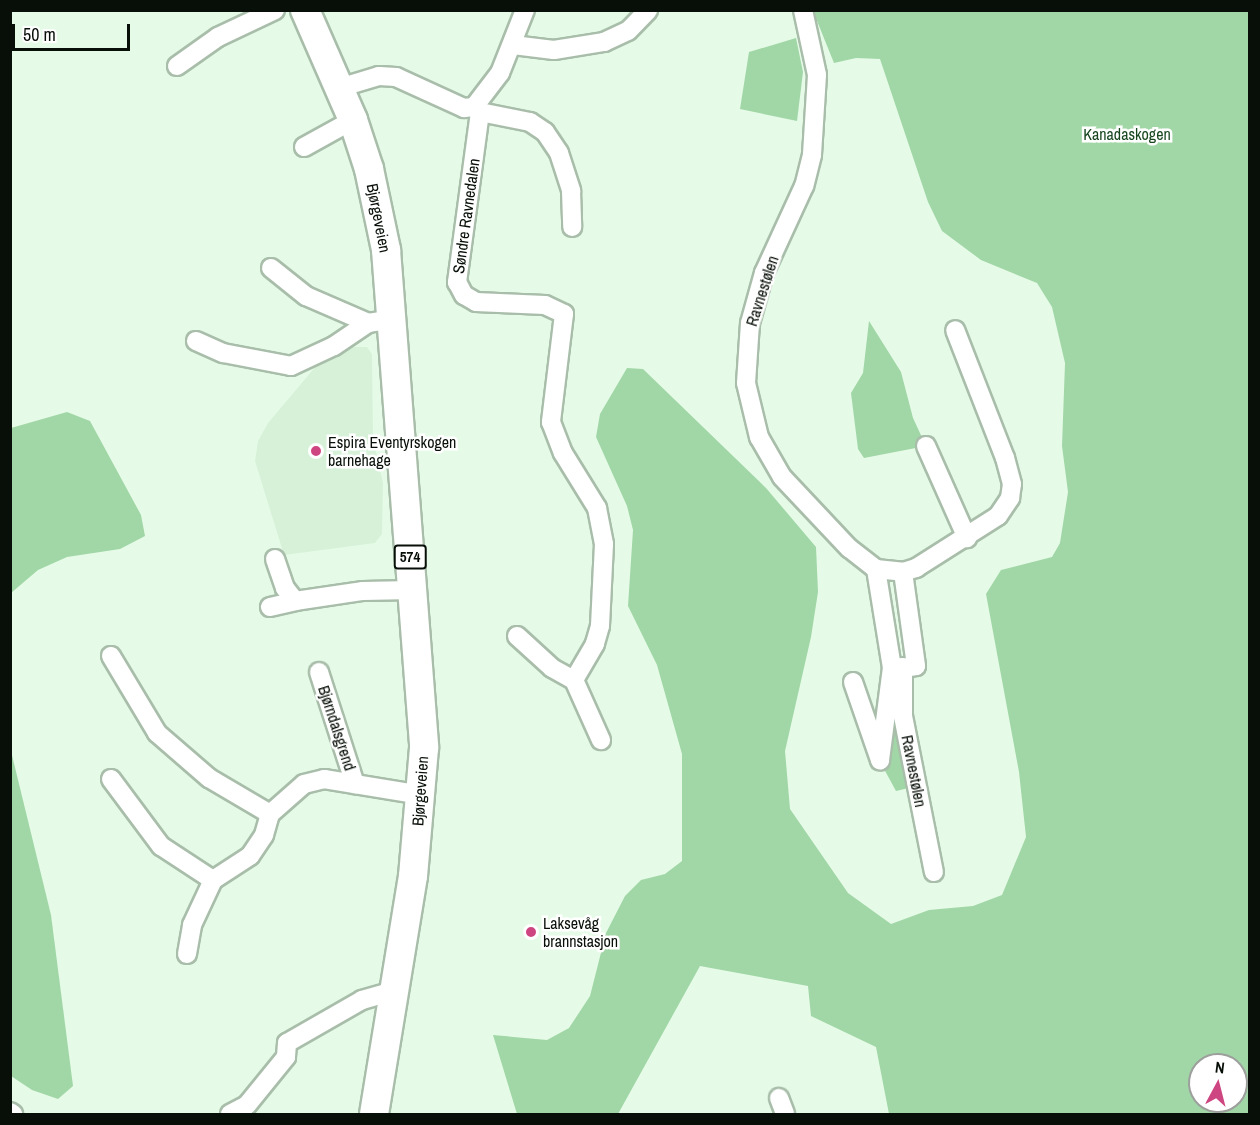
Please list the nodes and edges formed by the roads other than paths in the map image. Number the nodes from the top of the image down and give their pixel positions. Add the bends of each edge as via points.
1 (275, 10) edge
2 (305, 10) edge
3 (525, 10) edge
4 (648, 10) edge
5 (803, 10) edge
6 (513, 45) junction
7 (177, 66) dead end
8 (339, 88) junction
9 (477, 109) junction
10 (353, 120) junction
11 (303, 147) dead end
12 (572, 227) dead end
13 (271, 268) dead end
14 (380, 321) junction
15 (955, 330) dead end
16 (196, 341) dead end
17 (926, 446) dead end
18 (967, 538) junction
19 (274, 559) dead end
20 (889, 571) junction
21 (413, 590) junction
22 (295, 601) junction
23 (270, 607) dead end
24 (517, 636) dead end
25 (111, 656) dead end
26 (898, 668) junction
27 (319, 672) dead end
28 (574, 680) junction
29 (853, 682) dead end
30 (601, 740) dead end
31 (111, 779) dead end
32 (355, 784) junction
33 (422, 795) junction
34 (270, 814) junction
35 (934, 872) dead end
36 (213, 880) junction
37 (187, 954) dead end
38 (394, 991) junction
39 (230, 1114) edge
40 (374, 1114) edge

1 - 7 street via 218,37
2 - 8 main road, Bjørgeveien / 574
3 - 6 street
4 - 6 street via 628,31 604,42 554,50
5 - 20 street, Ravnestølen via 817,75 812,154 804,186 764,273 750,323 746,383 759,437 782,477 849,548
6 - 9 street
8 - 9 street via 378,76 396,77 464,108
8 - 10 main road, Bjørgeveien / 574
9 - 12 street via 530,122 545,132 559,153 571,190
9 - 28 street, Søndre Ravnedalen via 457,282 464,295 476,302 545,305 564,314 551,422 556,440 594,501 601,523 600,626 595,644
10 - 11 street
10 - 14 main road, Bjørgeveien / 574 via 379,214
13 - 14 street via 321,304
14 - 16 street via 291,366 223,352
14 - 21 main road, Bjørgeveien / 574
15 - 18 street via 1012,484 1010,498 998,516
17 - 18 street
18 - 20 street via 916,568
19 - 22 street via 285,588
20 - 26 street, Ravnestølen
20 - 26 street, Ravnestølen via 916,666
21 - 22 street via 363,591
21 - 33 main road, Bjørgeveien / 574 via 424,748
22 - 23 street
24 - 28 street via 552,668
25 - 34 street via 157,733 208,778
26 - 29 street, Ravnestølen via 880,760
26 - 35 street, Ravnestølen via 903,716
27 - 32 street, Bjørndalsgrend
28 - 30 street
31 - 36 street via 161,846
32 - 33 street, Bjørndalsgrend
32 - 34 street, Bjørndalsgrend via 324,779 304,783
33 - 38 main road, Bjørgeveien / 574
34 - 36 street, Bjørndalsgrend via 264,835 250,856
36 - 37 street via 192,926
38 - 39 street via 362,1000 287,1043 286,1057 247,1106
38 - 40 main road, Bjørgeveien / 574

